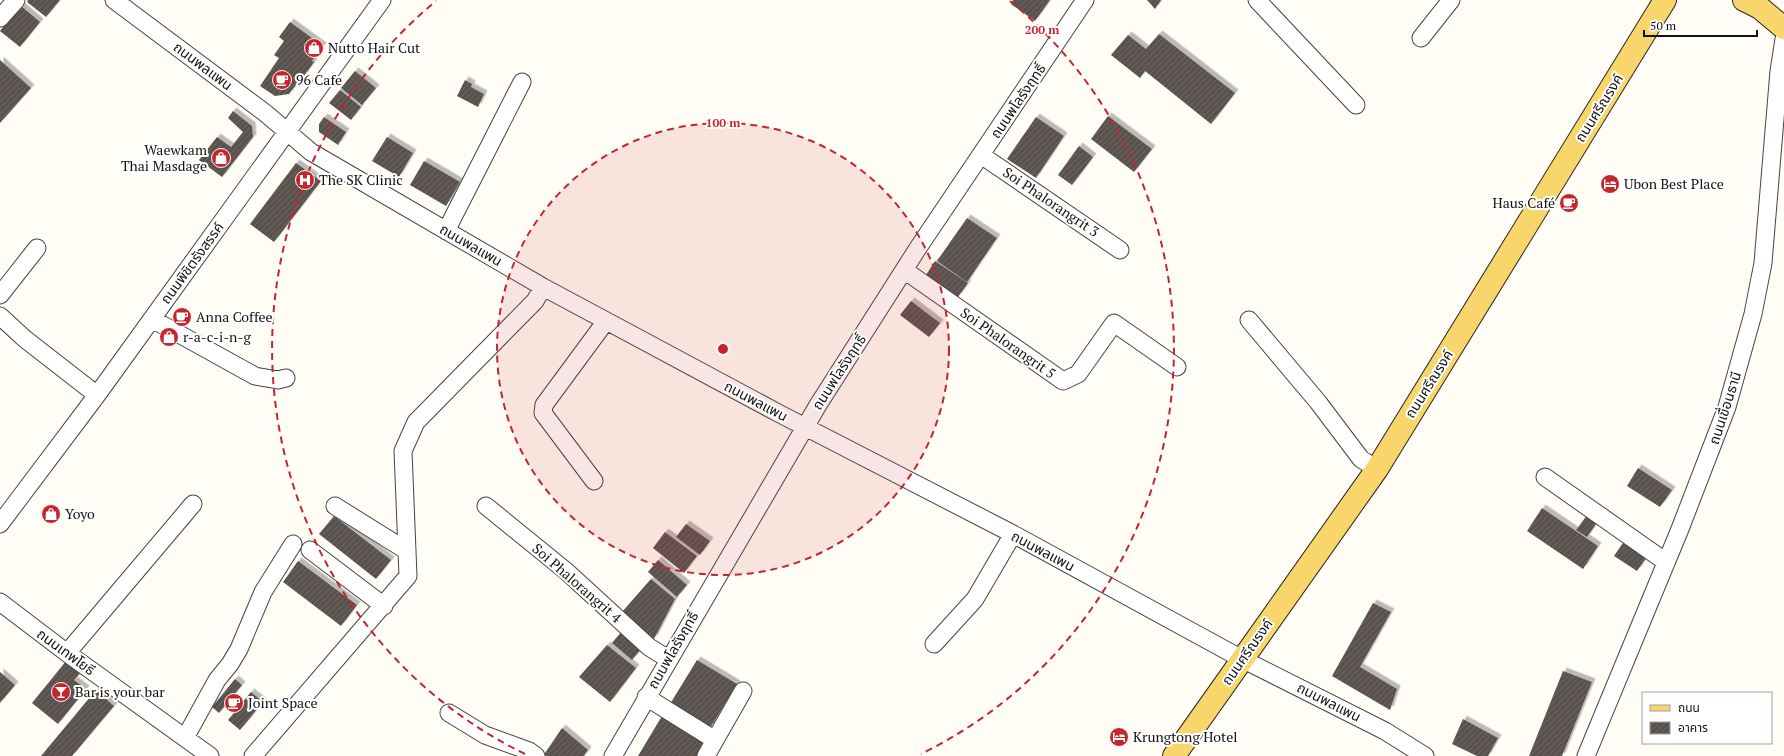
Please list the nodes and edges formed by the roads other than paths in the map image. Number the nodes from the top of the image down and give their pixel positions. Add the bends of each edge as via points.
1 (16, 0) edge
2 (114, 0) edge
3 (382, 0) edge
4 (1086, 0) edge
5 (1257, 0) edge
6 (1451, 0) edge
7 (1665, 0) edge
8 (1744, 0) edge
9 (0, 18) edge
10 (1784, 28) edge
11 (1421, 38) dead end
12 (1784, 39) edge
13 (522, 82) dead end
14 (1781, 95) edge
15 (1356, 105) dead end
16 (287, 132) junction
17 (981, 155) junction
18 (446, 231) junction
19 (37, 248) dead end
20 (1120, 250) dead end
21 (904, 270) junction
22 (543, 287) junction
23 (0, 295) edge
24 (0, 316) edge
25 (152, 319) junction
26 (1249, 320) dead end
27 (606, 321) junction
28 (1177, 367) dead end
29 (286, 378) dead end
30 (97, 395) junction
31 (804, 426) junction
32 (1377, 469) junction
33 (1546, 478) dead end
34 (594, 482) dead end
35 (193, 504) dead end
36 (335, 506) dead end
37 (486, 506) dead end
38 (0, 524) edge
39 (1013, 534) junction
40 (293, 544) dead end
41 (310, 550) dead end
42 (407, 550) junction
43 (1666, 562) junction
44 (0, 602) edge
45 (384, 606) junction
46 (934, 644) dead end
47 (67, 653) junction
48 (668, 659) junction
49 (1242, 659) junction
50 (743, 691) dead end
51 (646, 697) junction
52 (449, 713) dead end
53 (185, 738) junction
54 (715, 740) junction
55 (210, 756) edge
56 (253, 756) edge
57 (536, 756) edge
58 (612, 756) edge
59 (706, 756) edge
60 (1174, 756) edge
61 (1426, 756) edge
62 (1586, 756) edge

1 - 9 street
2 - 16 street, ถนนพลแพน
3 - 16 street, ถนนพิชิตรังสรรค์
4 - 17 street, ถนนพโลรังฤทธิ์
5 - 15 street
6 - 11 street
7 - 32 main road, ถนนศรีณรงค์
8 - 10 main road via 1760,8
12 - 14 street, ถนนเขื่อนธานี
13 - 18 street
14 - 43 street, ถนนเขื่อนธานี via 1763,263 1753,314 1727,407
16 - 18 street, ถนนพลแพน via 311,152
16 - 25 street, ถนนพิชิตรังสรรค์
17 - 20 street, Soi Phalorangrit 3
17 - 21 street, ถนนพโลรังฤทธิ์
18 - 22 street, ถนนพลแพน
19 - 23 street
21 - 28 street, Soi Phalorangrit 5 via 1063,381 1078,374 1114,323
21 - 31 street, ถนนพโลรังฤทธิ์
22 - 27 street, ถนนพลแพน
22 - 42 street via 535,301 416,422 403,451
24 - 30 street via 25,340
25 - 29 street via 255,376 278,380
25 - 30 street, ถนนพิชิตรังสรรค์
26 - 32 street via 1318,402 1361,459
27 - 31 street, ถนนพลแพน
27 - 34 street via 544,405 542,413
30 - 38 street, ถนนพิชิตรังสรรค์
31 - 39 street, ถนนพลแพน
31 - 48 street, ถนนพโลรังฤทธิ์
32 - 49 main road, ถนนศรีณรงค์
33 - 43 street
35 - 47 street
36 - 42 street
37 - 48 street, Soi Phalorangrit 4 via 566,571 649,647
39 - 46 street via 975,599
39 - 49 street, ถนนพลแพน
40 - 53 street via 263,592 239,649 217,680
41 - 45 street
42 - 45 street via 408,576
43 - 62 street, ถนนเขื่อนธานี
44 - 47 street, ถนนเทพโยธี
45 - 56 street
47 - 53 street, ถนนเทพโยธี
48 - 51 street, ถนนพโลรังฤทธิ์
49 - 60 main road, ถนนศรีณรงค์
49 - 61 street, ถนนพลแพน via 1385,731
50 - 54 street
51 - 54 street
51 - 58 street, ถนนพโลรังฤทธิ์
52 - 57 street via 485,735
53 - 55 street, ถนนเทพโยธี
54 - 59 street

